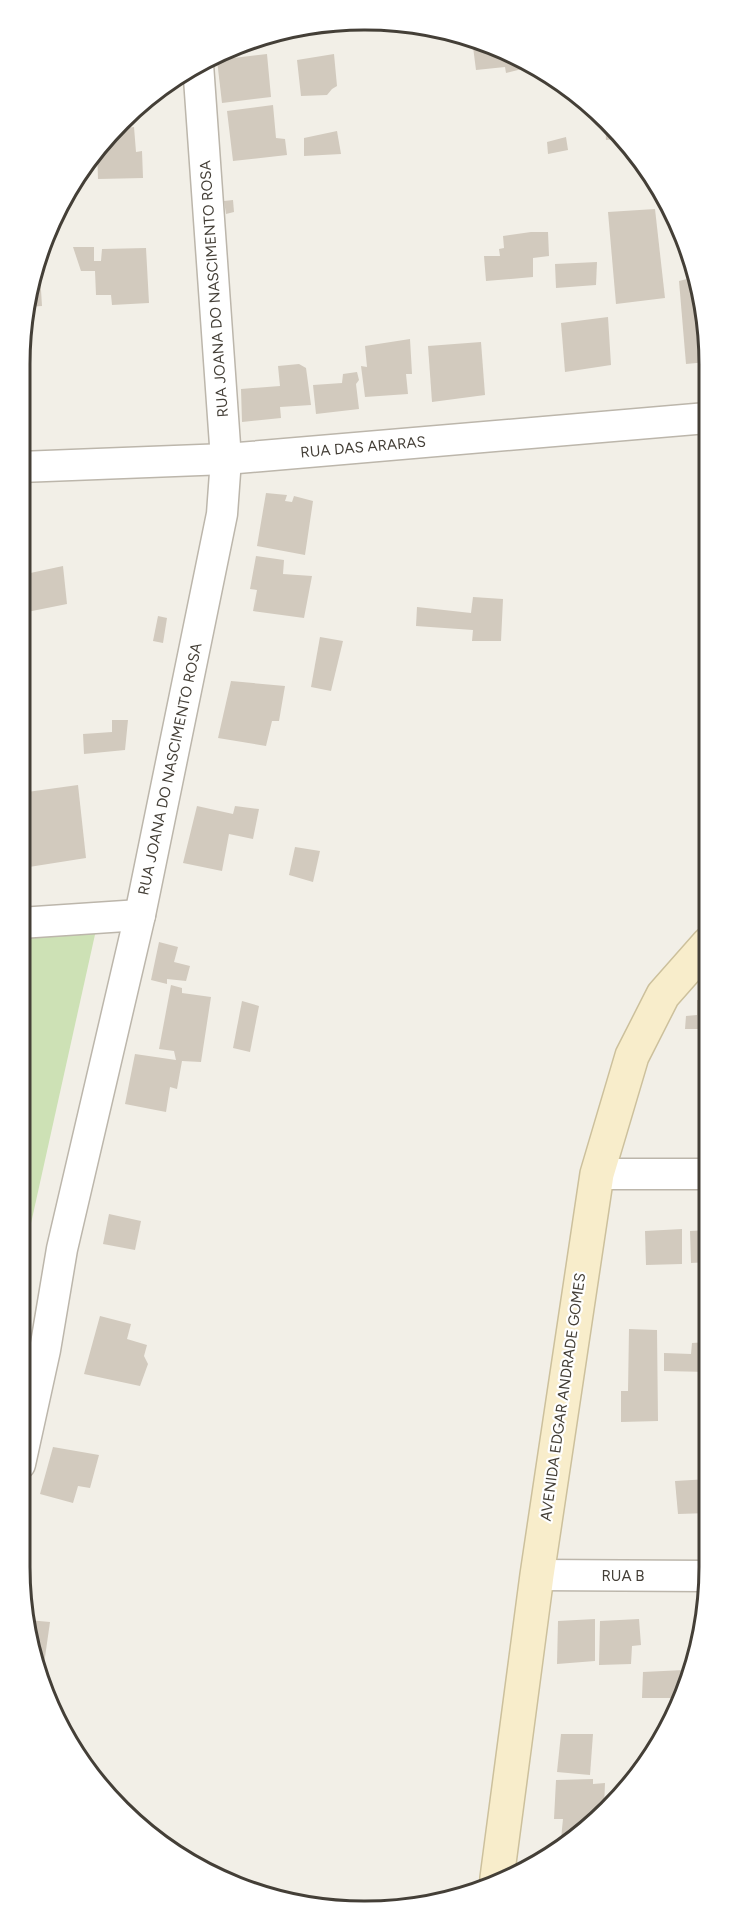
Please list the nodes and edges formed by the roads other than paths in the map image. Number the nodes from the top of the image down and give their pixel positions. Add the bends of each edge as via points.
1 (199, 74) edge
2 (699, 419) edge
3 (226, 459) junction
4 (30, 467) edge
5 (140, 915) junction
6 (30, 921) edge
7 (699, 954) edge
8 (597, 1174) junction
9 (699, 1174) edge
10 (32, 1352) edge
11 (30, 1371) edge
12 (537, 1575) junction
13 (699, 1576) edge
14 (498, 1874) edge

1 - 3 street, RUA JOANA DO NASCIMENTO ROSA
2 - 3 street, RUA DAS ARARAS
3 - 4 street, RUA DAS ARARAS
3 - 5 street, RUA JOANA DO NASCIMENTO ROSA via 222,514
5 - 6 street
5 - 10 street, RUA JOANA DO NASCIMENTO ROSA via 62,1249
7 - 8 main road, AVENIDA EDGAR ANDRADE GOMES via 663,995 632,1056
8 - 9 street
8 - 12 main road, AVENIDA EDGAR ANDRADE GOMES
10 - 11 street, RUA JOANA DO NASCIMENTO ROSA
12 - 13 street, RUA B
12 - 14 main road, AVENIDA EDGAR ANDRADE GOMES

